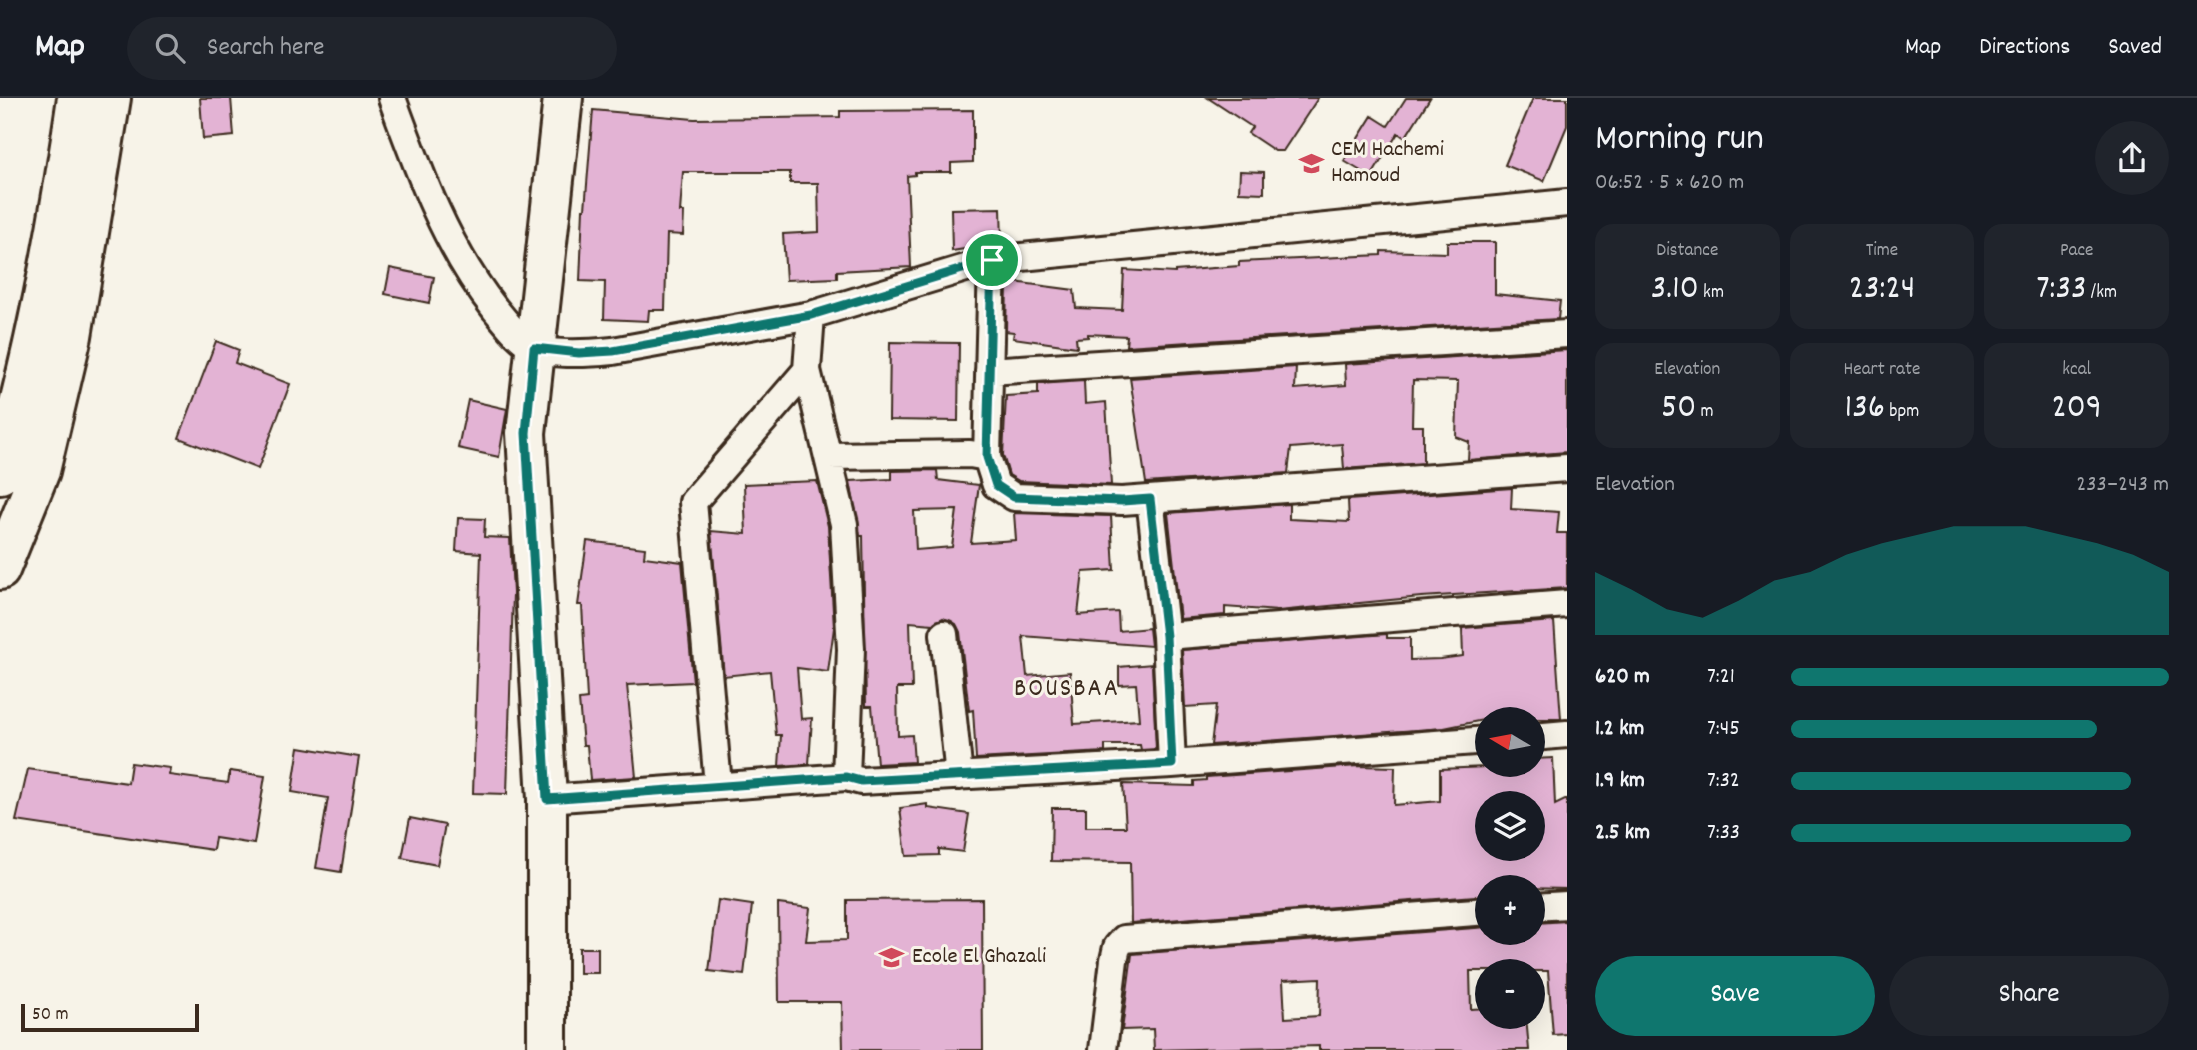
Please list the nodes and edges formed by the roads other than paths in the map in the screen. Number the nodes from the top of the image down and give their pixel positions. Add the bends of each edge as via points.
1 (77, 98) edge
2 (111, 98) edge
3 (392, 98) edge
4 (563, 98) edge
5 (1567, 204) edge
6 (992, 260) junction
7 (811, 315) junction
8 (1567, 334) edge
9 (534, 348) junction
10 (807, 370) junction
11 (989, 371) junction
12 (828, 456) junction
13 (987, 457) junction
14 (1567, 468) edge
15 (0, 474) edge
16 (1150, 499) junction
17 (0, 570) edge
18 (1567, 604) edge
19 (944, 634) dead end
20 (1166, 636) junction
21 (1567, 734) edge
22 (1545, 736) edge
23 (1475, 741) edge
24 (1172, 764) junction
25 (959, 776) junction
26 (846, 777) junction
27 (718, 785) junction
28 (547, 799) junction
29 (1567, 905) edge
30 (1545, 906) edge
31 (1475, 912) edge
32 (547, 1050) edge
33 (1103, 1050) edge

1 - 15 main road via 47,282 26,384
2 - 17 main road via 72,335 40,471
3 - 9 street via 455,250 509,326
4 - 9 main road
5 - 6 street
6 - 7 street
6 - 11 street
7 - 9 street via 613,351
7 - 10 street
8 - 11 street
9 - 28 main road via 526,433
10 - 12 street
10 - 27 street via 693,502
11 - 13 street
12 - 13 street
12 - 26 street via 846,552 851,649
13 - 16 street via 996,485 1014,497
14 - 16 street
16 - 20 street
18 - 20 street
19 - 25 street
20 - 24 street
21 - 22 street
23 - 24 street
24 - 25 street
25 - 26 street via 861,781
26 - 27 street
27 - 28 street
28 - 32 main road
29 - 30 street
31 - 33 street via 1124,939 1114,960

